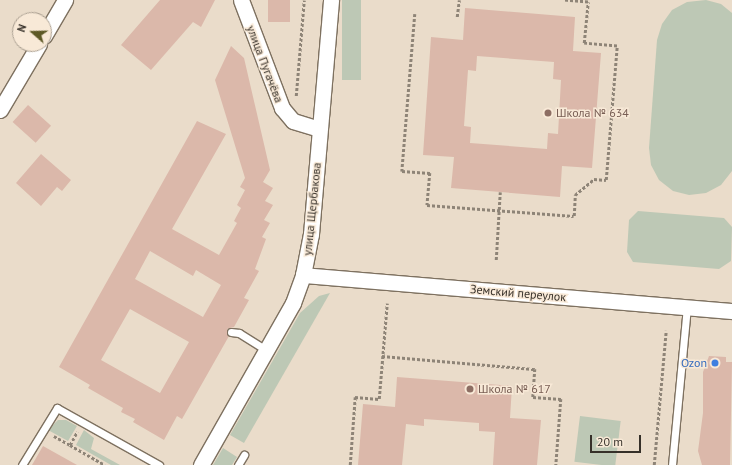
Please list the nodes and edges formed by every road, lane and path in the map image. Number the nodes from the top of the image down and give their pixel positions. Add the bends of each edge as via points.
1 (65, 0) edge
2 (242, 0) edge
3 (304, 0) edge
4 (331, 0) edge
5 (459, 0) edge
6 (564, 0) edge
7 (415, 14) dead end
8 (457, 17) dead end
9 (52, 22) edge
10 (34, 52) edge
11 (296, 96) dead end
12 (0, 110) edge
13 (319, 130) junction
14 (500, 192) dead end
15 (499, 210) junction
16 (496, 260) dead end
17 (303, 275) junction
18 (387, 303) dead end
19 (687, 308) junction
20 (732, 311) edge
21 (666, 331) dead end
22 (231, 332) dead end
23 (266, 350) junction
24 (382, 356) junction
25 (82, 421) junction
26 (43, 430) junction
27 (70, 445) junction
28 (244, 455) dead end
29 (22, 465) edge
30 (105, 465) edge
31 (159, 465) edge
32 (201, 465) edge
33 (238, 465) edge
34 (350, 465) edge
35 (556, 465) edge
36 (654, 465) edge
37 (672, 465) edge

1 - 9 street
2 - 13 street, улица Пугачёва via 282,108 292,121
3 - 11 path
4 - 13 street, улица Щербакова
5 - 8 path
6 - 15 path via 588,2 584,43 617,46 606,180 594,179 575,195 574,216
7 - 15 path via 402,171 430,173 427,205
10 - 12 street
13 - 17 street, улица Щербакова via 311,234
14 - 15 path
15 - 16 path
17 - 19 street, Земский переулок
17 - 23 street, улица Щербакова via 293,303
18 - 24 path
19 - 20 street, Земский переулок
19 - 37 lane
21 - 36 path
22 - 23 lane via 239,333
23 - 32 street, улица Щербакова
24 - 34 path via 379,399 355,397
24 - 35 path via 535,369 533,397 561,400
25 - 26 lane via 57,408
25 - 27 path
25 - 31 lane
26 - 27 path
26 - 29 lane
27 - 30 path
28 - 33 lane

